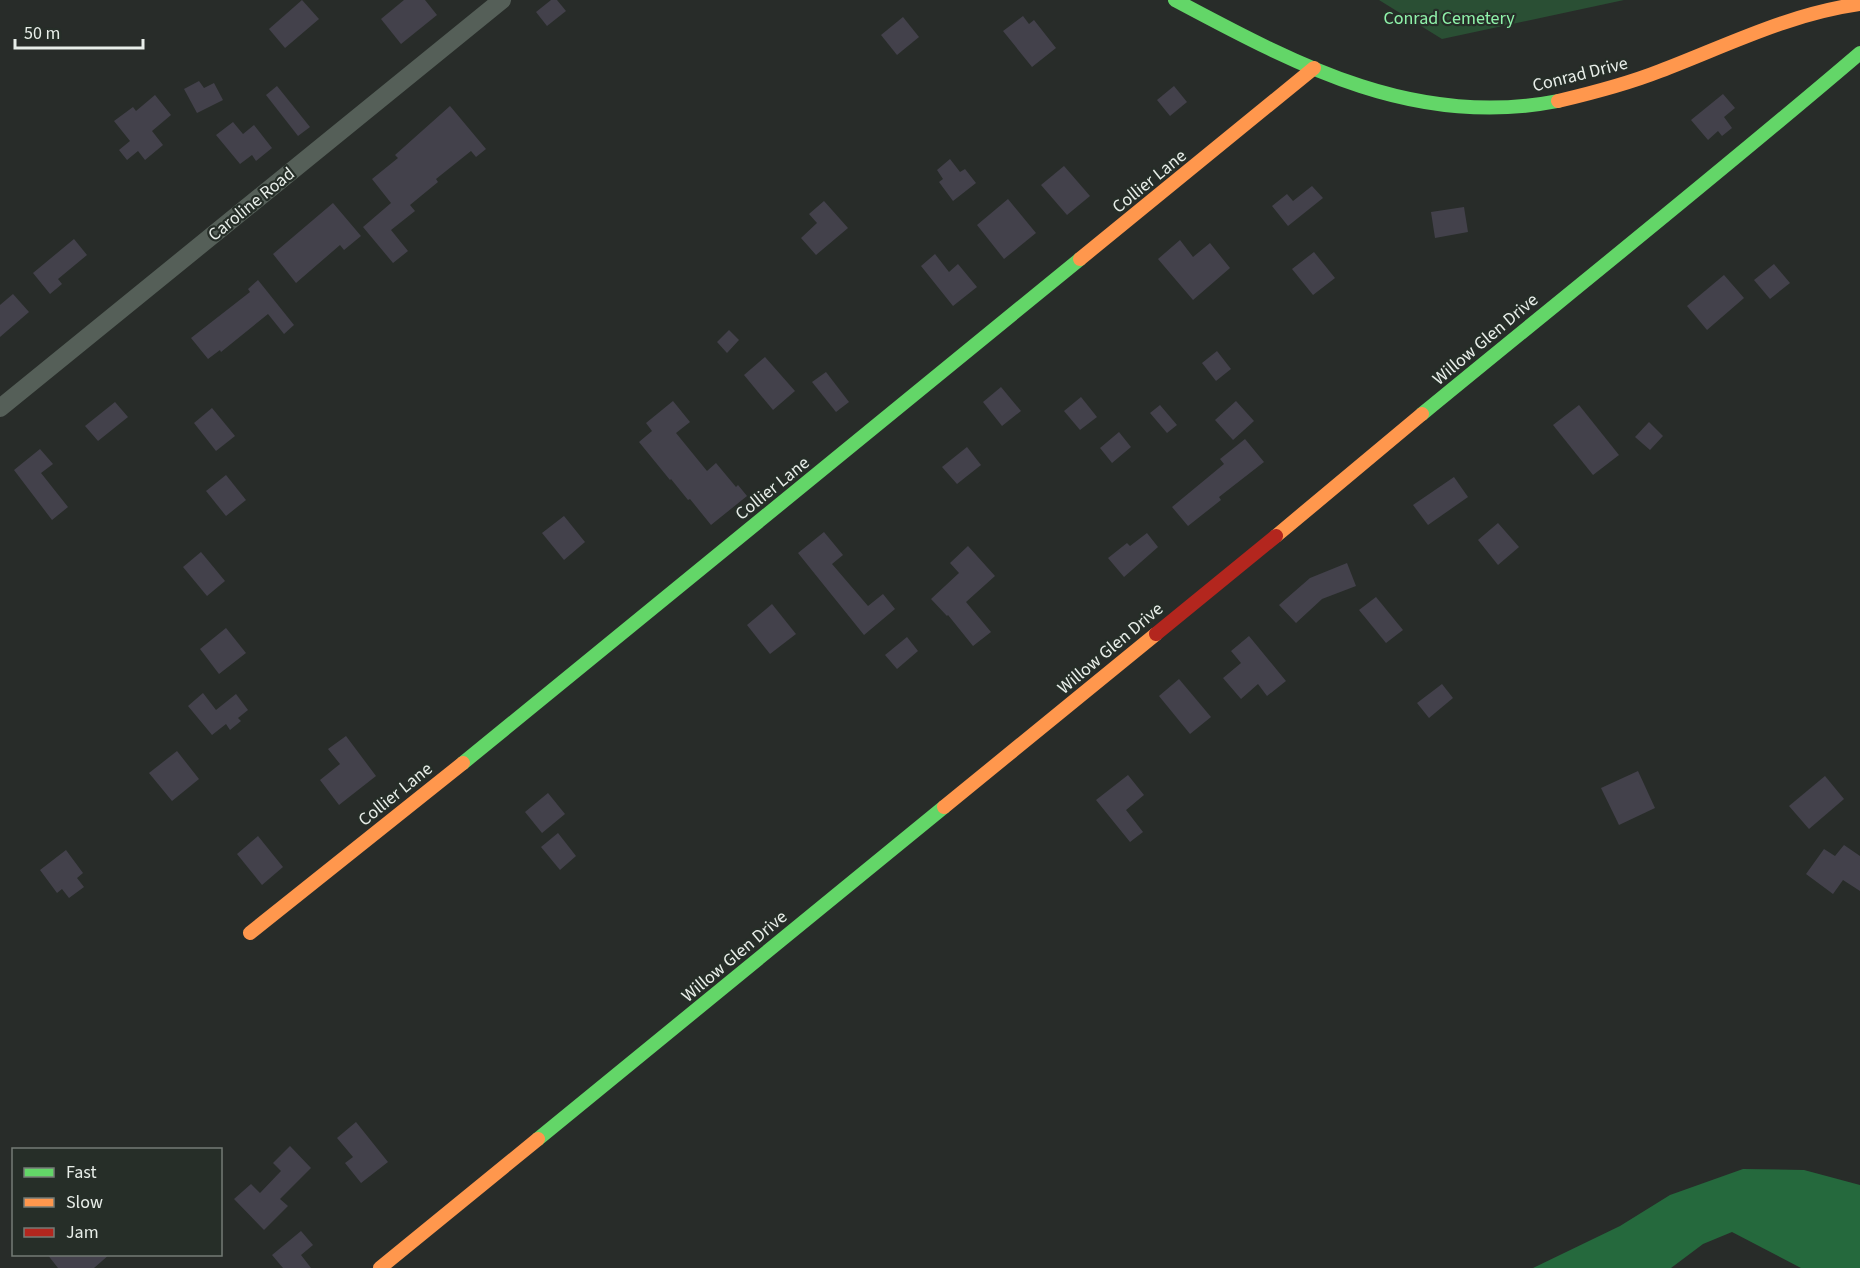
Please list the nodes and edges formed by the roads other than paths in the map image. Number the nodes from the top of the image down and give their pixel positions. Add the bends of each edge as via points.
1 (502, 0) edge
2 (1175, 0) edge
3 (1860, 4) edge
4 (1860, 53) edge
5 (1314, 68) junction
6 (0, 408) edge
7 (250, 933) dead end
8 (381, 1268) edge

1 - 6 street, Caroline Road
2 - 5 street, Conrad Drive
3 - 5 street, Conrad Drive via 1819,11 1771,26 1603,90 1519,107 1479,109 1395,98
4 - 8 street, Willow Glen Drive
5 - 7 street, Collier Lane

